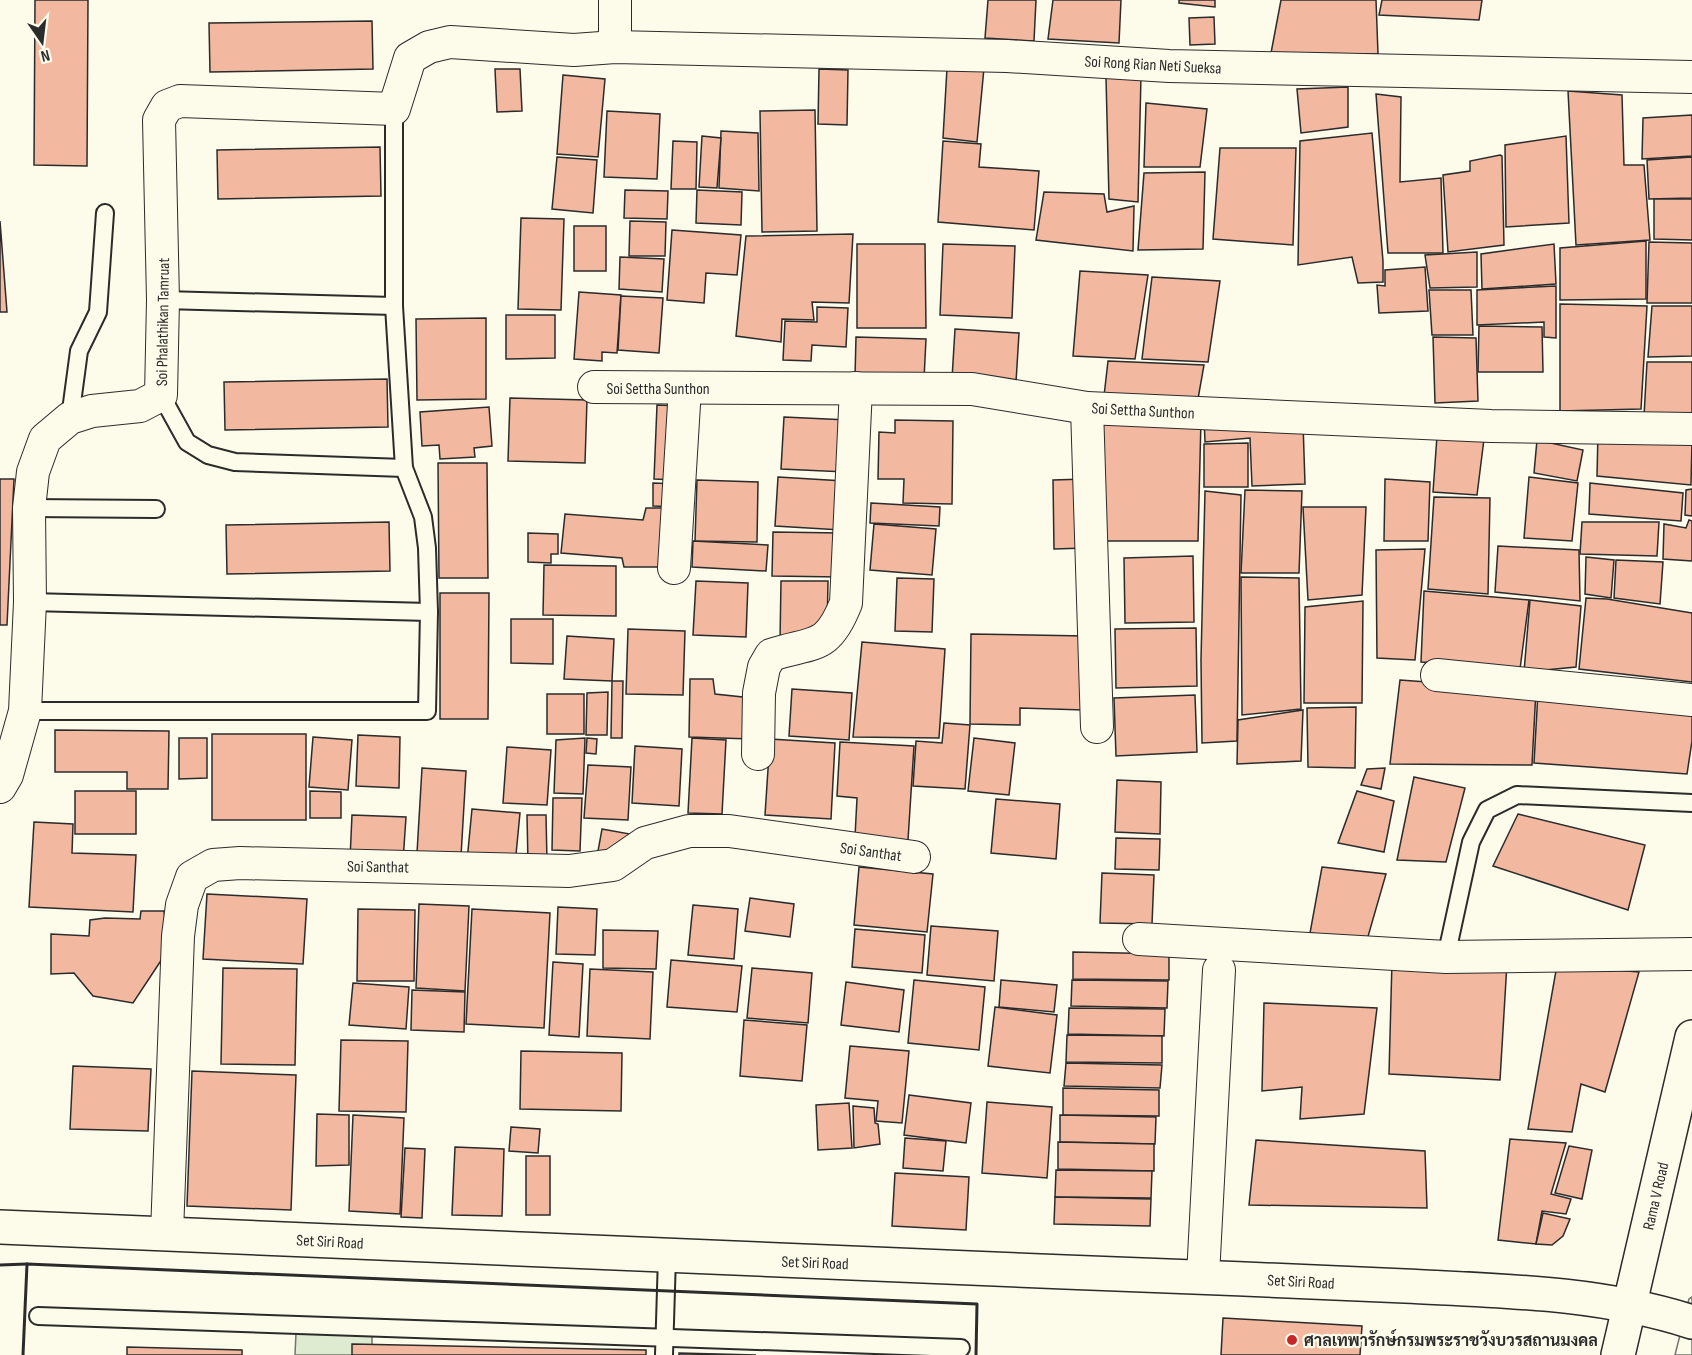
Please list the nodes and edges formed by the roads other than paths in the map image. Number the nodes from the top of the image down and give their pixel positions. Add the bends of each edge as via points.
1 (615, 0) edge
2 (615, 47) junction
3 (1692, 77) edge
4 (394, 109) junction
5 (105, 213) dead end
6 (163, 300) junction
7 (394, 306) junction
8 (594, 387) dead end
9 (685, 388) junction
10 (856, 388) junction
11 (161, 395) junction
12 (1087, 408) junction
13 (70, 417) junction
14 (1692, 429) edge
15 (404, 468) junction
16 (29, 508) junction
17 (156, 509) dead end
18 (674, 568) dead end
19 (30, 602) junction
20 (429, 612) junction
21 (1437, 675) dead end
22 (1692, 700) edge
23 (25, 711) junction
24 (1096, 727) dead end
25 (758, 754) dead end
26 (0, 787) edge
27 (1692, 802) edge
28 (914, 857) dead end
29 (1139, 939) dead end
30 (1692, 954) edge
31 (1446, 957) junction
32 (1219, 970) dead end
33 (1692, 1037) edge
34 (0, 1227) edge
35 (166, 1233) junction
36 (668, 1256) junction
37 (1203, 1276) junction
38 (1630, 1305) junction
39 (38, 1316) dead end
40 (1684, 1319) edge
41 (664, 1337) junction
42 (961, 1348) dead end
43 (664, 1355) edge
44 (1618, 1355) edge

1 - 2 street
2 - 3 street, Soi Rong Rian Neti Sueksa via 1007,56 1169,66
2 - 4 street, Soi Rong Rian Neti Sueksa via 574,50 450,42 429,47 410,58
4 - 6 street, Soi Phalathikan Tamruat via 180,101 167,106 159,120
4 - 7 lane
5 - 13 lane via 98,312 79,351
6 - 7 lane
6 - 11 street, Soi Phalathikan Tamruat
7 - 15 lane
8 - 9 street, Soi Settha Sunthon
9 - 10 street, Soi Settha Sunthon
9 - 18 street
10 - 12 street, Soi Settha Sunthon via 972,389
10 - 25 street via 846,603 827,637 814,645 771,655 759,693
11 - 13 street, Soi Phalathikan Tamruat via 140,406
11 - 15 lane via 187,442 208,455 235,462
12 - 14 street, Soi Settha Sunthon via 1491,426
12 - 24 street
13 - 16 street, Soi Phalathikan Tamruat via 45,440 33,472
15 - 20 lane via 423,517 428,548
16 - 17 lane
16 - 19 street, Soi Phalathikan Tamruat
19 - 20 lane
19 - 23 street, Soi Phalathikan Tamruat
20 - 23 lane via 427,711
21 - 22 street
23 - 26 street, Soi Phalathikan Tamruat via 7,776
27 - 31 lane via 1517,795 1487,810 1471,842
28 - 35 street, Soi Santhat via 729,831 689,831 645,843 613,865 568,872 213,865 192,877 182,905 178,936
29 - 31 street
30 - 31 street
32 - 37 street
33 - 38 street, Rama V Road
34 - 35 street, Set Siri Road
35 - 36 street, Set Siri Road
36 - 37 street, Set Siri Road
36 - 41 lane
37 - 38 street, Set Siri Road via 1542,1293
38 - 40 street, Set Siri Road
38 - 44 street, Rama V Road
39 - 41 lane
41 - 42 lane
41 - 43 lane

